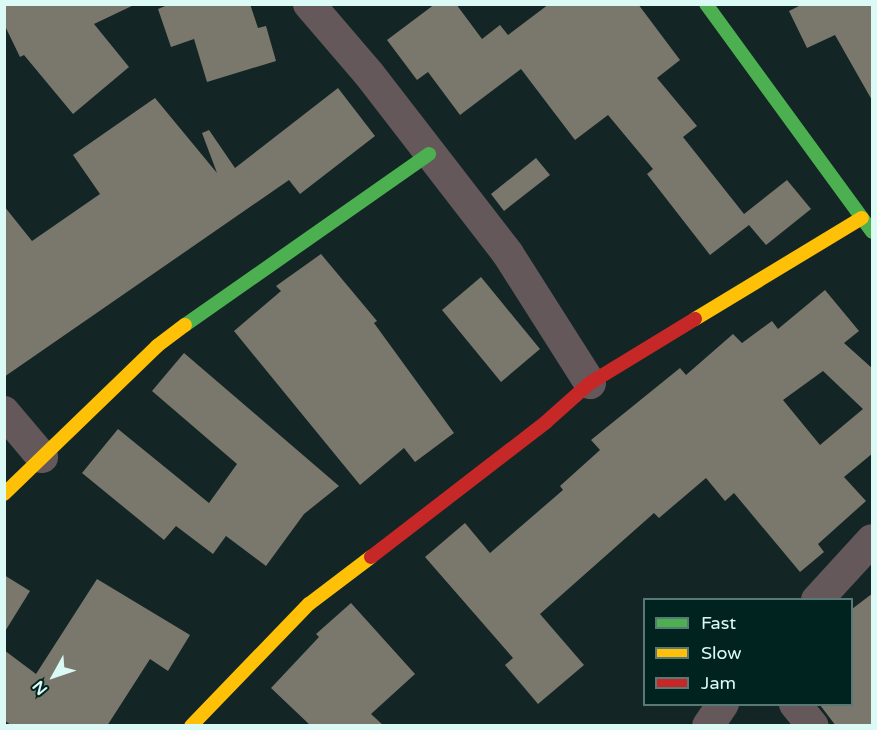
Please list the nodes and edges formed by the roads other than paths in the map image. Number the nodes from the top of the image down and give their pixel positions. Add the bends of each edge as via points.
1 (309, 4) edge
2 (706, 4) edge
3 (429, 154) junction
4 (862, 218) junction
5 (873, 232) edge
6 (590, 382) junction
7 (4, 411) edge
8 (42, 457) junction
9 (4, 494) edge
10 (873, 540) edge
11 (819, 598) edge
12 (722, 706) edge
13 (796, 706) edge
14 (191, 726) edge
15 (708, 726) edge
16 (813, 726) edge

1 - 3 street via 369,74
2 - 4 street
3 - 6 street via 508,254
3 - 8 street via 194,317 157,346
4 - 5 street
4 - 6 street
6 - 14 street via 546,422 309,604
7 - 8 street
8 - 9 street
10 - 11 street
12 - 15 street
13 - 16 street

